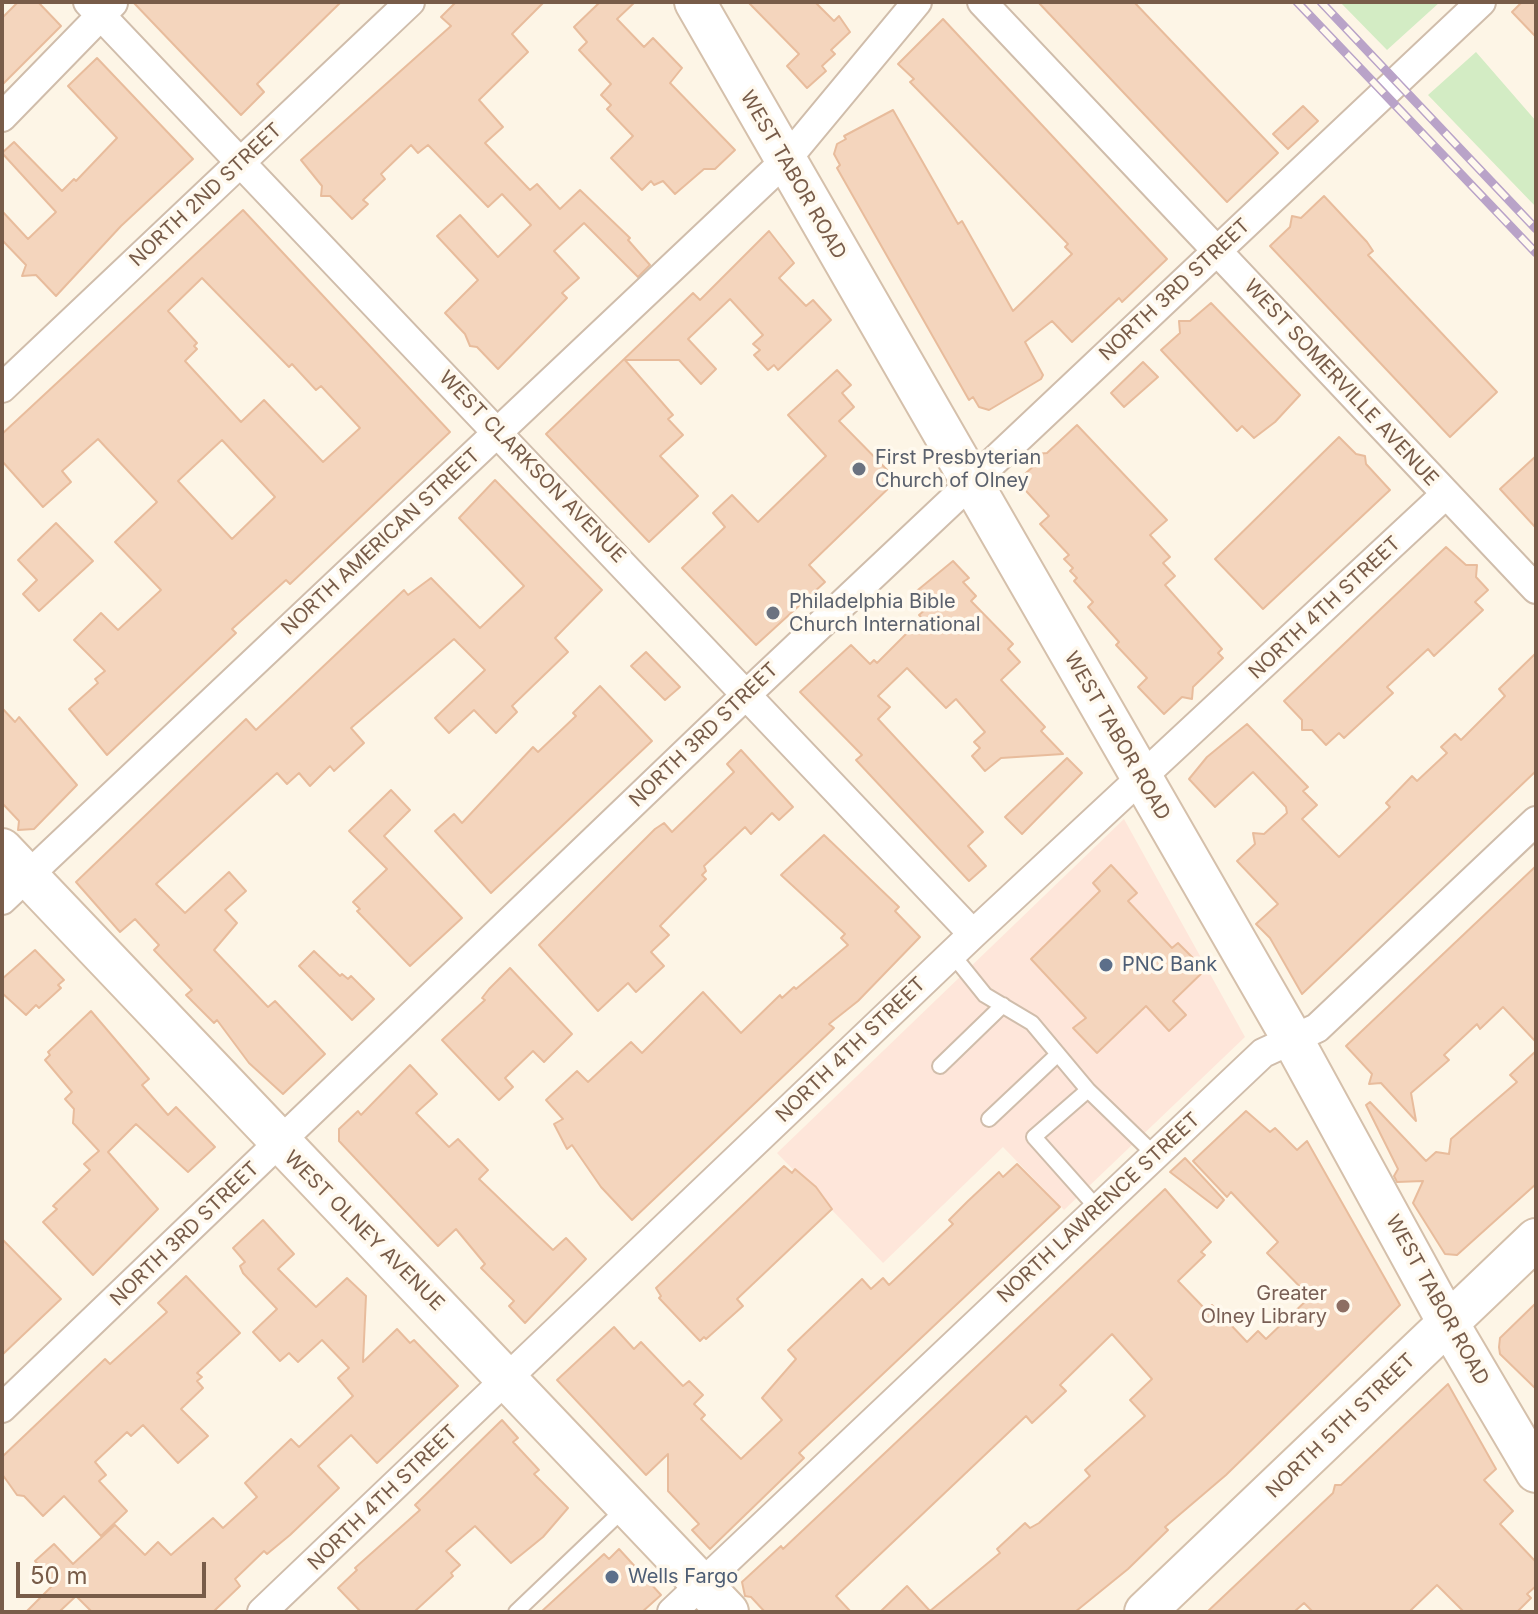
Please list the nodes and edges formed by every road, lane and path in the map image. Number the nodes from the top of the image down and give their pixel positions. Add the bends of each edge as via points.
1 (410, 2) edge
2 (695, 2) edge
3 (917, 2) edge
4 (982, 2) edge
5 (1481, 2) edge
6 (101, 6) edge
7 (2, 117) edge
8 (241, 161) junction
9 (785, 161) junction
10 (1217, 251) junction
11 (2, 388) edge
12 (498, 432) junction
13 (971, 481) junction
14 (1446, 494) junction
15 (1536, 589) edge
16 (748, 693) junction
17 (1142, 781) junction
18 (1536, 821) edge
19 (10, 875) edge
20 (973, 934) junction
21 (952, 954) junction
22 (1003, 1005) junction
23 (1293, 1040) junction
24 (1058, 1054) junction
25 (940, 1066) dead end
26 (1088, 1090) junction
27 (989, 1119) dead end
28 (279, 1144) junction
29 (1155, 1155) junction
30 (1098, 1209) junction
31 (1536, 1239) edge
32 (1448, 1323) junction
33 (508, 1378) junction
34 (2, 1408) edge
35 (1536, 1472) edge
36 (628, 1505) junction
37 (715, 1598) edge
38 (262, 1612) edge
39 (516, 1612) edge
40 (672, 1612) edge
41 (1145, 1612) edge

1 - 8 street, NORTH 2ND STREET
2 - 9 street, WEST TABOR ROAD
3 - 9 street, NORTH AMERICAN STREET
4 - 10 street, WEST SOMERVILLE AVENUE
5 - 10 street, NORTH 3RD STREET
6 - 7 street
6 - 8 street, WEST CLARKSON AVENUE
8 - 11 street, NORTH 2ND STREET
8 - 12 street, WEST CLARKSON AVENUE
9 - 12 street, NORTH AMERICAN STREET
9 - 13 street, WEST TABOR ROAD
10 - 13 street, NORTH 3RD STREET
10 - 14 street, WEST SOMERVILLE AVENUE
12 - 16 street, WEST CLARKSON AVENUE
12 - 19 street, NORTH AMERICAN STREET
13 - 16 street, NORTH 3RD STREET
13 - 17 street, WEST TABOR ROAD
14 - 15 street, WEST SOMERVILLE AVENUE
14 - 17 street, NORTH 4TH STREET
16 - 20 street, WEST CLARKSON AVENUE
16 - 28 street, NORTH 3RD STREET
17 - 20 street, NORTH 4TH STREET
17 - 23 street, WEST TABOR ROAD
18 - 23 street, NORTH LAWRENCE STREET via 1317,1028
19 - 28 street, WEST OLNEY AVENUE
20 - 21 street, NORTH 4TH STREET
21 - 22 lane via 985,995
21 - 33 street, NORTH 4TH STREET
22 - 24 lane via 1032,1023
22 - 25 lane
23 - 29 street, NORTH LAWRENCE STREET via 1263,1053
23 - 32 street, WEST TABOR ROAD
24 - 26 lane
24 - 27 lane
26 - 29 lane
26 - 30 lane via 1034,1137
28 - 33 street, WEST OLNEY AVENUE
28 - 34 street, NORTH 3RD STREET
29 - 30 street, NORTH LAWRENCE STREET
30 - 37 street, NORTH LAWRENCE STREET
31 - 32 street, NORTH 5TH STREET
32 - 35 street, WEST TABOR ROAD
32 - 41 street, NORTH 5TH STREET
33 - 36 street, WEST OLNEY AVENUE
33 - 38 street, NORTH 4TH STREET
36 - 37 street, WEST OLNEY AVENUE
36 - 39 lane
37 - 40 street, NORTH LAWRENCE STREET

